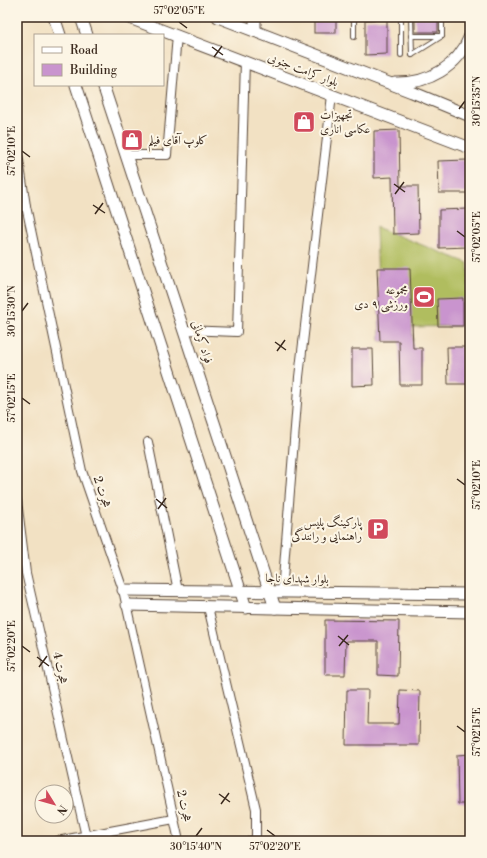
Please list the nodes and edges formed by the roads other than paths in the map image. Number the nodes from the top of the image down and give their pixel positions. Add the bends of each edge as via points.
1 (54, 17) edge
2 (81, 17) edge
3 (127, 17) edge
4 (218, 17) edge
5 (254, 17) edge
6 (354, 17) edge
7 (401, 17) edge
8 (411, 17) edge
9 (442, 17) edge
10 (240, 21) edge
11 (255, 31) junction
12 (60, 34) edge
13 (87, 34) edge
14 (177, 35) junction
15 (412, 36) junction
16 (442, 36) junction
17 (470, 36) edge
18 (354, 37) dead end
19 (401, 55) dead end
20 (245, 61) junction
21 (389, 83) junction
22 (76, 86) edge
23 (103, 86) edge
24 (332, 95) junction
25 (470, 116) edge
26 (17, 147) edge
27 (470, 148) edge
28 (126, 155) junction
29 (26, 206) junction
30 (17, 208) edge
31 (184, 330) junction
32 (148, 442) dead end
33 (17, 500) edge
34 (123, 590) junction
35 (178, 591) junction
36 (240, 592) junction
37 (270, 592) junction
38 (282, 592) junction
39 (470, 594) edge
40 (127, 606) junction
41 (208, 607) junction
42 (246, 608) junction
43 (275, 608) junction
44 (470, 612) edge
45 (174, 819) junction
46 (86, 838) edge
47 (57, 841) edge
48 (179, 841) edge
49 (250, 841) edge

1 - 12 street
2 - 13 street
3 - 14 street, بلوار کرامت جنوبی
4 - 10 street, بلوار کرامت جنوبی
5 - 11 street
6 - 18 lane
7 - 19 lane
8 - 15 lane
9 - 16 lane
10 - 11 street, بلوار کرامت جنوبی
11 - 21 street, بلوار کرامت جنوبی
14 - 20 street, بلوار کرامت جنوبی
14 - 28 street via 167,155
15 - 16 lane
15 - 16 lane via 412,55
17 - 21 street via 454,61 438,73 421,81
20 - 24 street, بلوار کرامت جنوبی
20 - 31 street via 237,332
21 - 25 street, بلوار کرامت جنوبی
22 - 36 street
23 - 28 street, فواد کرمانی
24 - 27 street, بلوار کرامت جنوبی
24 - 38 street via 298,377
26 - 29 street, هجرت 2
28 - 31 street, فواد کرمانی
29 - 30 street
29 - 34 street, هجرت 2 via 82,471
31 - 37 street, فواد کرمانی
32 - 35 street
33 - 46 street, هجرت 4 via 26,573
34 - 35 street, بلوار شهدای ناجا
34 - 40 street, هجرت 2
35 - 36 street, بلوار شهدای ناجا
36 - 37 street, بلوار شهدای ناجا
36 - 42 street
37 - 38 street, بلوار شهدای ناجا
37 - 43 street, فواد کرمانی
38 - 39 street, بلوار شهدای ناجا
40 - 41 street
40 - 45 street, هجرت 2
41 - 42 street
41 - 49 street via 256,809 256,840
42 - 43 street
43 - 44 street
45 - 46 street
45 - 48 street, هجرت 2
46 - 47 street

